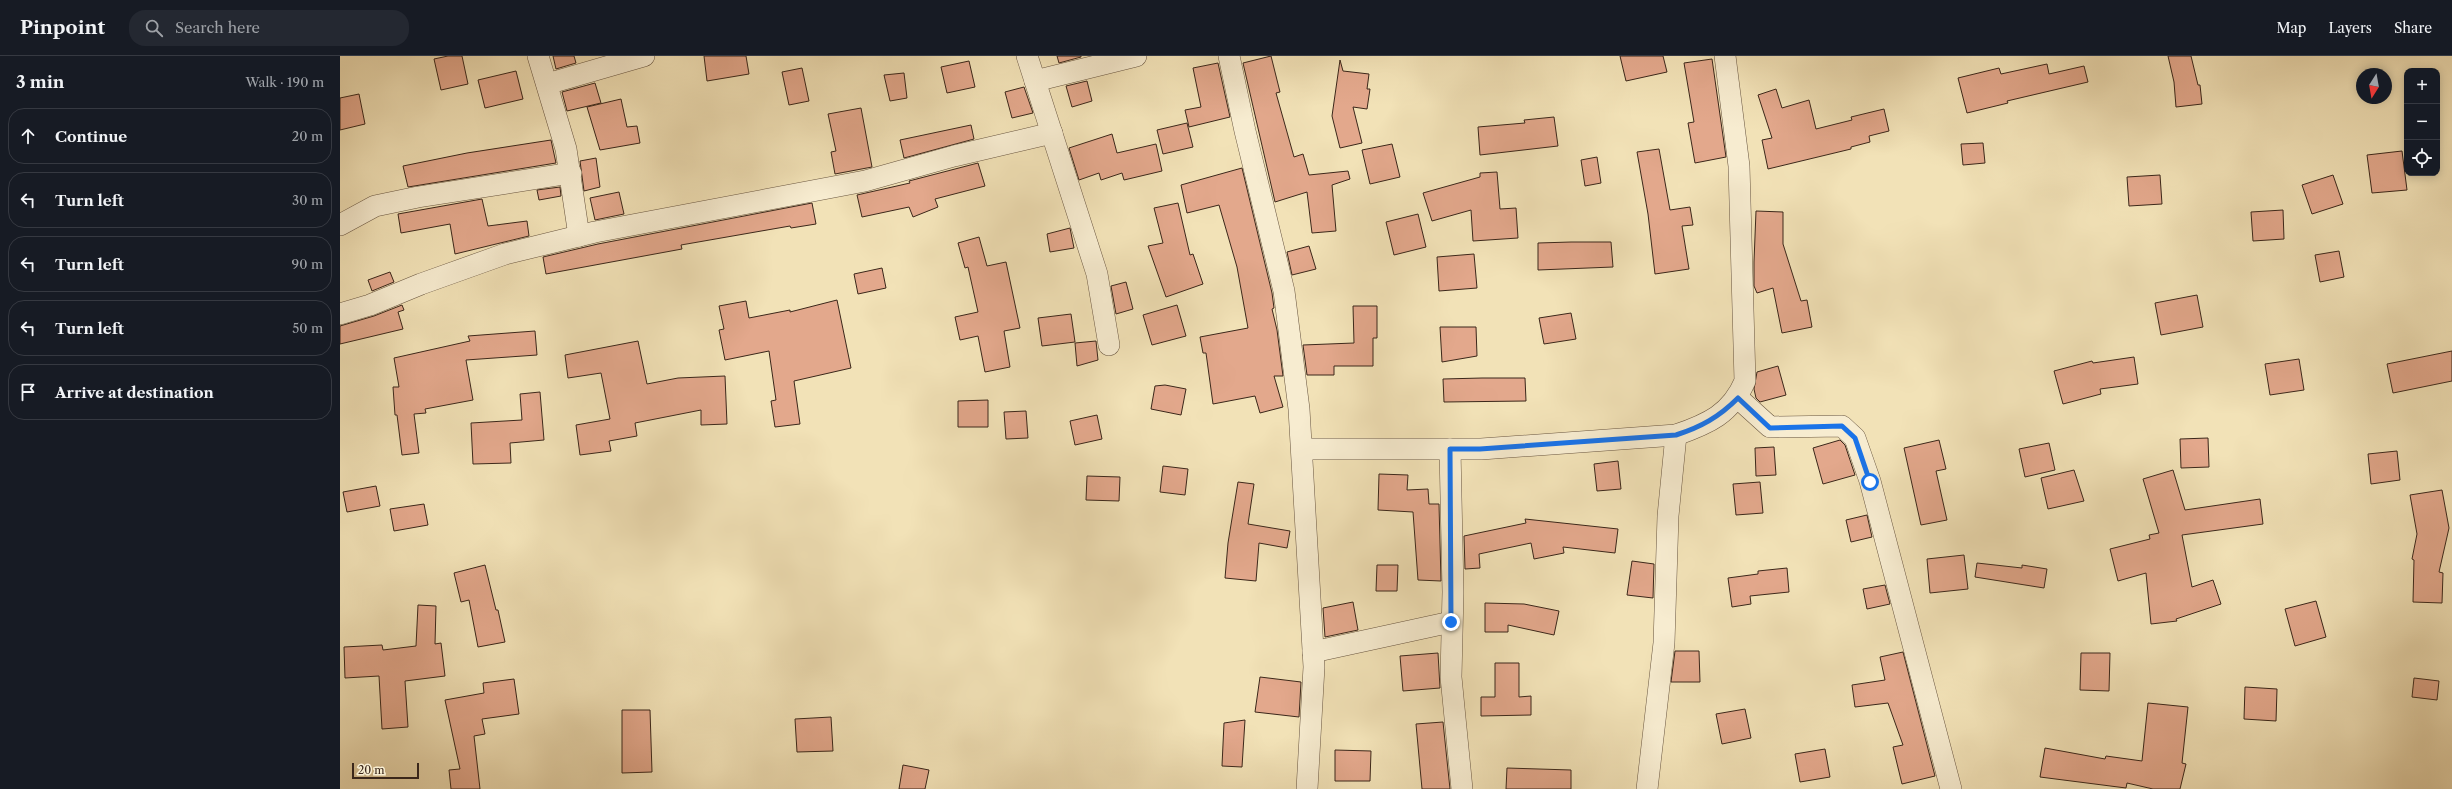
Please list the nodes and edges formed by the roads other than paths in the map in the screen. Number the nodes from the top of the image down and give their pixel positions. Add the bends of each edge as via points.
1 (538, 56) edge
2 (644, 56) edge
3 (1027, 56) edge
4 (1136, 56) edge
5 (1229, 56) edge
6 (1725, 56) edge
7 (1035, 81) junction
8 (547, 84) junction
9 (1052, 133) junction
10 (571, 173) junction
11 (340, 225) edge
12 (579, 236) junction
13 (340, 314) edge
14 (1109, 345) dead end
15 (1738, 398) junction
16 (1676, 435) junction
17 (1302, 449) junction
18 (1450, 449) junction
19 (1451, 622) junction
20 (1313, 652) junction
21 (1306, 789) edge
22 (1462, 789) edge
23 (1647, 789) edge
24 (1951, 789) edge

1 - 8 street
2 - 8 street
3 - 7 street
4 - 7 street
5 - 17 street via 1284,291
6 - 15 street via 1739,166 1744,381
7 - 9 street
8 - 10 street
9 - 12 street via 954,156 865,181
9 - 14 street via 1097,274
10 - 11 street via 375,206
10 - 12 street
12 - 13 street via 505,254
15 - 16 street via 1711,421
15 - 24 street via 1770,428 1842,426 1855,438 1870,482
16 - 18 street
16 - 23 street via 1668,516 1664,643
17 - 18 street
17 - 20 street
18 - 19 street
19 - 20 street
19 - 22 street via 1451,677
20 - 21 street

